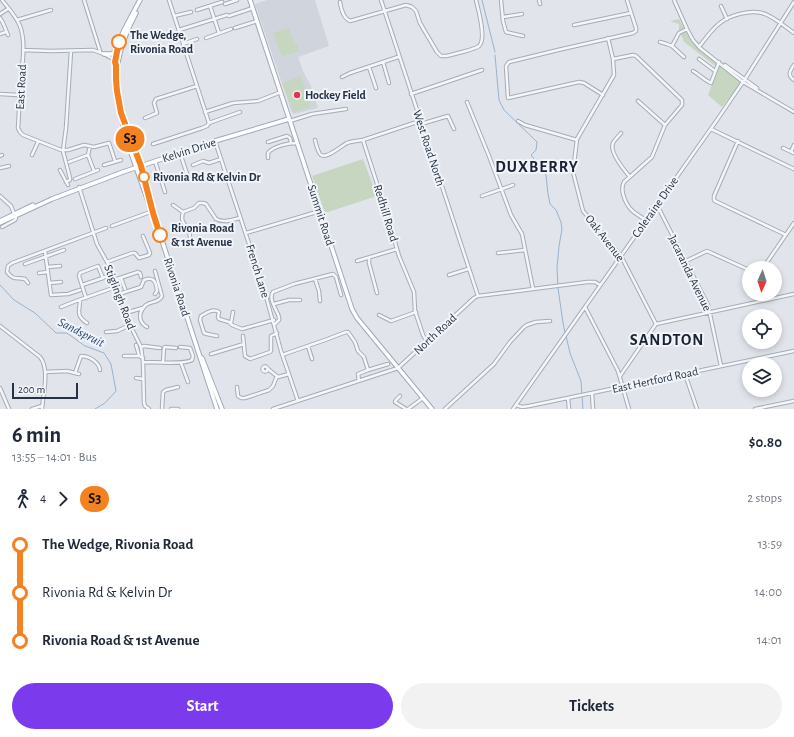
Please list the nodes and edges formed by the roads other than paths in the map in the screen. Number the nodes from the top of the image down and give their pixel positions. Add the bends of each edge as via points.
1 (2, 0) edge
2 (84, 0) edge
3 (142, 0) edge
4 (168, 0) edge
5 (237, 0) edge
6 (250, 0) edge
7 (380, 0) edge
8 (476, 0) edge
9 (501, 0) edge
10 (627, 0) edge
11 (674, 0) edge
12 (340, 2) dead end
13 (794, 2) edge
14 (210, 6) junction
15 (721, 6) dead end
16 (253, 8) junction
17 (8, 9) junction
18 (51, 10) dead end
19 (197, 10) dead end
20 (384, 11) junction
21 (190, 12) dead end
22 (632, 13) junction
23 (0, 14) edge
24 (522, 14) dead end
25 (174, 16) junction
26 (503, 17) junction
27 (0, 18) edge
28 (214, 19) junction
29 (727, 19) junction
30 (17, 20) junction
31 (257, 21) junction
32 (780, 24) junction
33 (574, 25) dead end
34 (235, 28) dead end
35 (231, 29) dead end
36 (687, 29) junction
37 (179, 30) junction
38 (6, 32) junction
39 (219, 33) junction
40 (794, 33) edge
41 (0, 34) edge
42 (8, 35) dead end
43 (523, 36) dead end
44 (206, 38) dead end
45 (608, 38) junction
46 (197, 39) dead end
47 (660, 42) dead end
48 (183, 44) junction
49 (672, 46) junction
50 (699, 47) junction
51 (119, 49) junction
52 (23, 50) junction
53 (70, 51) junction
54 (102, 53) junction
55 (398, 56) junction
56 (684, 57) dead end
57 (612, 59) junction
58 (699, 59) dead end
59 (117, 60) junction
60 (383, 62) junction
61 (719, 62) junction
62 (794, 65) edge
63 (369, 67) junction
64 (482, 70) dead end
65 (693, 71) dead end
66 (716, 71) junction
67 (342, 77) dead end
68 (744, 80) junction
69 (794, 80) edge
70 (389, 82) dead end
71 (197, 86) junction
72 (376, 88) dead end
73 (281, 92) junction
74 (0, 94) edge
75 (411, 94) junction
76 (20, 95) junction
77 (603, 95) junction
78 (638, 101) dead end
79 (468, 102) dead end
80 (346, 109) dead end
81 (205, 112) junction
82 (240, 112) dead end
83 (794, 112) edge
84 (145, 118) dead end
85 (289, 120) junction
86 (518, 121) dead end
87 (209, 123) junction
88 (420, 123) junction
89 (665, 125) junction
90 (711, 128) junction
91 (454, 129) dead end
92 (621, 133) dead end
93 (315, 140) dead end
94 (363, 140) junction
95 (577, 140) junction
96 (215, 141) junction
97 (38, 142) junction
98 (268, 142) dead end
99 (738, 142) junction
100 (291, 143) junction
101 (297, 143) junction
102 (153, 144) dead end
103 (794, 145) edge
104 (90, 146) junction
105 (783, 148) dead end
106 (63, 151) junction
107 (180, 153) junction
108 (792, 153) edge
109 (88, 154) junction
110 (32, 155) dead end
111 (268, 158) dead end
112 (221, 159) junction
113 (121, 160) dead end
114 (115, 161) junction
115 (155, 161) junction
116 (69, 162) dead end
117 (104, 165) dead end
118 (193, 165) dead end
119 (9, 166) dead end
120 (139, 167) junction
121 (0, 168) edge
122 (794, 168) edge
123 (60, 170) dead end
124 (98, 170) dead end
125 (94, 171) junction
126 (122, 172) junction
127 (630, 177) junction
128 (75, 179) dead end
129 (178, 179) dead end
130 (161, 180) junction
131 (189, 180) dead end
132 (141, 182) junction
133 (513, 185) dead end
134 (79, 188) junction
135 (502, 189) junction
136 (165, 192) dead end
137 (0, 196) edge
138 (482, 196) dead end
139 (173, 205) dead end
140 (657, 205) junction
141 (320, 211) junction
142 (152, 212) junction
143 (183, 212) junction
144 (15, 215) junction
145 (240, 218) junction
146 (646, 220) junction
147 (1, 224) edge
148 (794, 224) edge
149 (112, 226) dead end
150 (106, 228) dead end
151 (93, 232) junction
152 (246, 233) junction
153 (786, 234) junction
154 (143, 236) dead end
155 (190, 238) dead end
156 (397, 249) junction
157 (64, 250) dead end
158 (525, 250) junction
159 (45, 251) junction
160 (498, 253) dead end
161 (621, 256) junction
162 (46, 257) junction
163 (369, 257) junction
164 (357, 261) dead end
165 (685, 261) junction
166 (767, 261) edge
167 (107, 262) junction
168 (25, 264) dead end
169 (60, 266) dead end
170 (47, 267) junction
171 (742, 267) edge
172 (468, 269) junction
173 (155, 271) dead end
174 (48, 272) junction
175 (39, 273) dead end
176 (112, 274) junction
177 (449, 275) dead end
178 (141, 277) dead end
179 (103, 278) junction
180 (121, 278) junction
181 (315, 279) junction
182 (114, 280) junction
183 (61, 282) dead end
184 (28, 283) dead end
185 (49, 283) junction
186 (82, 285) junction
187 (600, 285) junction
188 (116, 287) junction
189 (533, 288) junction
190 (125, 289) dead end
191 (80, 290) dead end
192 (377, 293) dead end
193 (119, 294) junction
194 (155, 294) dead end
195 (794, 294) edge
196 (341, 295) dead end
197 (478, 296) junction
198 (782, 297) edge
199 (86, 298) junction
200 (80, 300) junction
201 (300, 300) dead end
202 (320, 300) dead end
203 (761, 301) edge
204 (274, 304) junction
205 (61, 307) dead end
206 (585, 307) junction
207 (144, 308) junction
208 (233, 312) dead end
209 (416, 312) junction
210 (710, 312) junction
211 (125, 313) junction
212 (380, 315) dead end
213 (550, 321) dead end
214 (87, 322) dead end
215 (274, 322) junction
216 (230, 323) junction
217 (656, 324) junction
218 (0, 326) edge
219 (130, 326) junction
220 (147, 327) dead end
221 (106, 332) dead end
222 (277, 333) junction
223 (217, 336) dead end
224 (243, 336) dead end
225 (194, 339) junction
226 (427, 342) junction
227 (244, 344) junction
228 (136, 345) dead end
229 (308, 346) junction
230 (142, 347) junction
231 (180, 347) dead end
232 (160, 348) dead end
233 (176, 348) dead end
234 (794, 351) edge
235 (211, 354) dead end
236 (282, 355) junction
237 (124, 356) dead end
238 (139, 356) junction
239 (143, 358) junction
240 (312, 359) dead end
241 (143, 362) junction
242 (163, 362) junction
243 (181, 363) junction
244 (388, 364) dead end
245 (721, 366) junction
246 (398, 368) junction
247 (268, 369) dead end
248 (100, 370) dead end
249 (368, 370) junction
250 (45, 372) junction
251 (75, 373) junction
252 (79, 374) dead end
253 (289, 374) junction
254 (685, 374) junction
255 (277, 376) junction
256 (620, 376) junction
257 (136, 378) dead end
258 (143, 378) junction
259 (359, 381) junction
260 (188, 382) dead end
261 (178, 387) dead end
262 (237, 387) dead end
263 (622, 387) junction
264 (0, 388) edge
265 (592, 393) junction
266 (400, 396) dead end
267 (423, 398) junction
268 (568, 398) junction
269 (298, 401) junction
270 (794, 401) edge
271 (516, 405) junction
272 (42, 407) edge
273 (281, 408) edge
274 (9, 409) edge
275 (32, 409) edge
276 (149, 409) edge
277 (162, 409) edge
278 (171, 409) edge
279 (178, 409) edge
280 (215, 409) edge
281 (222, 409) edge
282 (273, 409) edge
283 (407, 409) edge
284 (432, 409) edge
285 (445, 409) edge
286 (513, 409) edge
287 (569, 409) edge
288 (593, 409) edge
289 (629, 409) edge
290 (696, 409) edge
291 (754, 409) edge

1 - 17 street, East Road
2 - 54 street
3 - 51 main road, Rivonia Road
4 - 25 street
5 - 14 street
6 - 16 main road, Summit Road
7 - 20 street, West Road North
8 - 20 street via 482,42 477,47 446,56 441,56 437,52 412,7 406,5
9 - 26 street
10 - 22 street
11 - 36 street
12 - 20 street via 346,18 350,21
13 - 32 street, Coleraine Drive
14 - 19 street
14 - 28 street
15 - 29 street
16 - 28 street
16 - 31 main road, Summit Road
17 - 23 street
17 - 30 street, East Road
18 - 30 street
20 - 55 street, West Road North
21 - 25 street
22 - 33 street
22 - 45 street via 636,31
24 - 26 street
25 - 37 street
26 - 43 street via 506,32
27 - 38 street
28 - 37 street
28 - 39 street
29 - 32 street via 742,13 755,12 762,13
29 - 50 street via 716,26
30 - 52 street, East Road
31 - 34 street
31 - 73 main road, Summit Road
32 - 40 street
32 - 68 street, Coleraine Drive
35 - 39 street
36 - 49 street via 679,33
36 - 50 street
37 - 48 street
38 - 41 street
38 - 42 street
39 - 44 street
45 - 57 street, Oak Avenue
45 - 77 street via 509,62 506,68 508,98 579,82
46 - 48 street
47 - 49 street
48 - 71 street
49 - 56 street
50 - 61 street
51 - 54 main road via 112,54
51 - 59 main road
51 - 59 main road, Rivonia Road
52 - 53 street
52 - 76 street, East Road
53 - 54 street via 91,50
53 - 106 street
54 - 59 street
55 - 60 street
55 - 75 street, West Road North
57 - 77 street, Oak Avenue via 614,75
57 - 89 street via 636,56 681,98 682,105
58 - 66 street
59 - 120 main road, Rivonia Road via 116,80 121,113
60 - 63 street
60 - 70 street
61 - 66 street
61 - 68 street
62 - 69 street via 789,74
63 - 67 street
63 - 72 street
64 - 75 street
65 - 66 street via 710,83
68 - 83 street
68 - 90 street, Coleraine Drive
71 - 81 street
71 - 84 street via 156,99 154,103 157,114
73 - 81 street via 258,101 233,103
73 - 85 main road, Summit Road
74 - 76 street
75 - 88 street, West Road North
76 - 97 street, East Road via 19,130 23,136
77 - 95 street, Oak Avenue
78 - 89 street
79 - 135 street
80 - 85 street
81 - 87 street
82 - 87 street
85 - 96 main road, Kelvin Drive
85 - 101 main road, Summit Road
86 - 95 street
87 - 102 street via 202,128
88 - 91 street via 448,116
88 - 94 street
88 - 172 street, West Road North
89 - 127 street via 652,157
90 - 99 street
90 - 140 street, Coleraine Drive
92 - 127 street via 613,142 613,151
93 - 94 street via 320,154 324,156 345,144
94 - 156 street, Redhill Road
95 - 161 street, Oak Avenue via 573,171 582,208
96 - 107 main road, Kelvin Drive
96 - 112 street, French Lane
97 - 106 street, East Road
97 - 110 street
98 - 100 street via 287,136
99 - 122 street
99 - 153 street via 717,187 714,200
100 - 101 street
100 - 111 street via 270,150
101 - 141 main road, Summit Road
103 - 108 street
104 - 106 street via 84,145
104 - 109 street
104 - 114 street via 109,143
105 - 108 street
106 - 123 street via 70,178 67,183
107 - 115 main road, Kelvin Drive
107 - 131 street
109 - 116 street
109 - 125 street
112 - 118 street
112 - 145 street, French Lane
113 - 114 street
114 - 117 street
115 - 120 main road, Kelvin Drive
115 - 130 street
119 - 121 street
120 - 126 main road, Kelvin Drive
120 - 132 main road, Rivonia Road
120 - 142 main road, Rivonia Road
124 - 125 street
125 - 128 street
126 - 132 main road via 133,171
126 - 134 main road, Kelvin Drive
127 - 146 street via 622,185 622,192 631,210
129 - 130 street via 170,177
130 - 136 street
132 - 142 main road, Rivonia Road
133 - 135 street
134 - 144 main road, Kelvin Drive
134 - 151 street, Stiglingh Road
135 - 138 street
135 - 158 street via 511,215 522,234
137 - 144 street via 11,206
139 - 143 street
140 - 146 street, Coleraine Drive
140 - 165 street, Jacaranda Avenue
141 - 152 street
141 - 246 main road, Summit Road via 352,310
142 - 149 street
142 - 225 main road, Rivonia Road
143 - 145 street via 201,202 206,204 218,220
143 - 155 street via 183,224
144 - 147 main road, Kelvin Drive
145 - 152 street, French Lane
146 - 161 street, Coleraine Drive
148 - 153 street
150 - 151 street
151 - 159 street
151 - 167 street, Stiglingh Road
152 - 215 street, French Lane
153 - 166 street
154 - 167 street via 149,255 139,258 132,253
156 - 163 street
156 - 209 street, Redhill Road via 414,292
157 - 162 street
158 - 160 street
158 - 189 street
159 - 162 street
159 - 184 street via 8,266 8,273 16,279 25,279
161 - 187 street, Coleraine Drive
161 - 217 street, Oak Avenue
162 - 168 street
162 - 170 street
163 - 164 street
163 - 192 street
165 - 171 street via 708,252
165 - 210 street, Jacaranda Avenue
167 - 176 street, Stiglingh Road
169 - 170 street
170 - 174 street
172 - 177 street
172 - 197 street, West Road North
173 - 207 street via 162,299 147,304
174 - 175 street
174 - 185 street
176 - 179 street
176 - 182 street, Stiglingh Road
178 - 180 street via 138,272
179 - 186 street
179 - 186 street via 97,266 80,272
180 - 182 street
180 - 190 street
181 - 196 street via 334,275
181 - 202 street
181 - 204 street via 273,292 271,297
182 - 188 street, Stiglingh Road
183 - 185 street
185 - 191 street via 52,296
186 - 199 street
187 - 189 street via 589,282
187 - 206 street, Coleraine Drive
188 - 193 street, Stiglingh Road
188 - 199 street
189 - 197 street
193 - 194 street via 142,286 144,280 149,278 155,282
193 - 211 street, Stiglingh Road
195 - 198 street
197 - 226 street, North Road
199 - 200 street
200 - 205 street
200 - 214 street via 79,316
201 - 204 street
203 - 210 street
204 - 215 street via 279,316 279,320
206 - 256 street
206 - 271 street, Coleraine Drive
207 - 211 street
207 - 220 street via 140,317
208 - 216 street
209 - 212 street via 391,321
209 - 226 street, Redhill Road
210 - 217 street
210 - 245 street, Jacaranda Avenue
211 - 219 street, Stiglingh Road
213 - 285 street via 527,325 494,364
215 - 216 street via 242,329
215 - 222 street, French Lane
216 - 223 street via 218,319 217,310 201,316 204,333
217 - 256 street
218 - 250 street via 40,357
219 - 221 street
219 - 230 street, Stiglingh Road
222 - 227 street via 271,336 269,353 248,358 245,356
222 - 236 street, French Lane
224 - 227 street
225 - 280 main road, Rivonia Road
225 - 281 main road, Rivonia Road
226 - 246 street, North Road
227 - 235 street
228 - 238 street
229 - 236 street
229 - 240 street
229 - 249 street via 348,332 364,357
230 - 232 street
230 - 239 street, Stiglingh Road
231 - 243 street via 190,347 194,358
233 - 242 street via 164,348
234 - 245 street, East Hertford Road
236 - 253 street, French Lane
237 - 238 street
238 - 239 street
239 - 241 street, Stiglingh Road
241 - 242 street
241 - 258 street, Stiglingh Road
242 - 243 street
243 - 260 street
244 - 249 street
245 - 254 street, East Hertford Road
246 - 259 street, North Road
246 - 267 main road, Summit Road
247 - 255 street
248 - 251 street via 99,364 89,357 81,356
249 - 259 street via 358,374
250 - 251 street
250 - 272 street
251 - 252 street
253 - 255 street
253 - 269 street, French Lane
254 - 263 street, East Hertford Road
254 - 290 street
255 - 262 street via 269,390 245,398 238,396
256 - 263 street
257 - 258 street
258 - 276 street, Stiglingh Road via 144,403
259 - 269 street, North Road
261 - 277 street via 162,392
263 - 265 street, East Hertford Road
263 - 289 street
264 - 274 street
265 - 268 street, East Hertford Road
265 - 288 street
266 - 283 street via 395,401
267 - 283 street
267 - 284 main road, Summit Road
268 - 271 street, East Hertford Road via 526,407
268 - 287 street
269 - 273 street, North Road
270 - 291 street
271 - 286 street, Coleraine Drive
272 - 275 street
273 - 282 street, North Road
278 - 279 street

